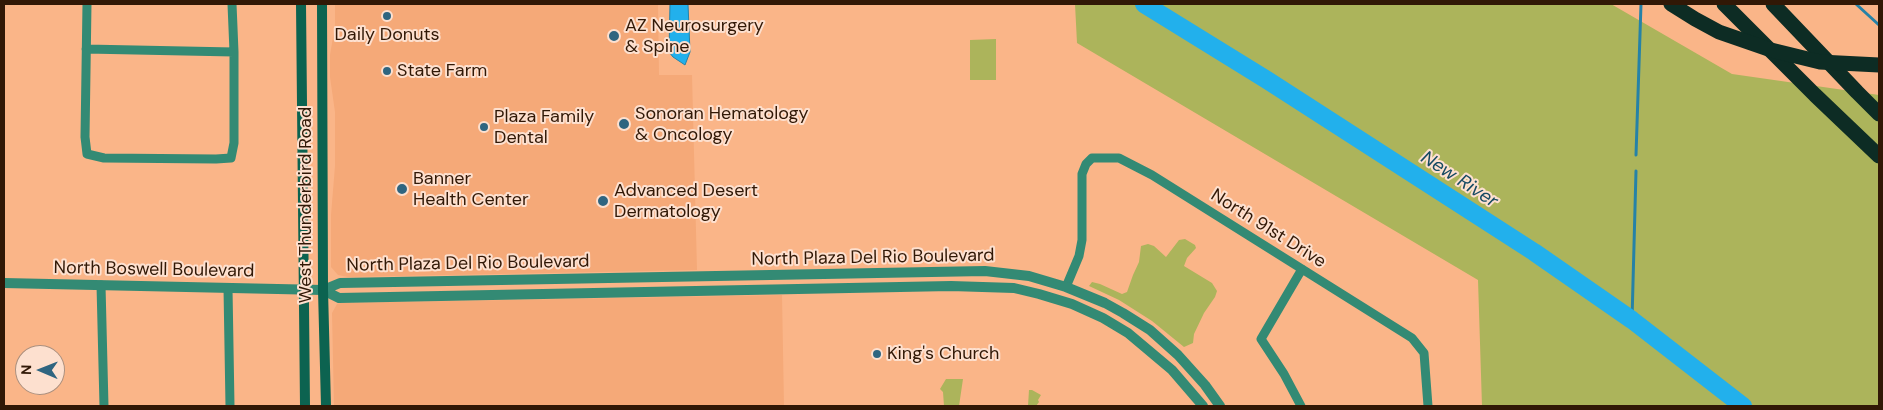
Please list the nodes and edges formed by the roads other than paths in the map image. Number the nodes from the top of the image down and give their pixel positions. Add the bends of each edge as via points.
1 (87, 4) edge
2 (232, 4) edge
3 (300, 4) edge
4 (322, 4) edge
5 (1671, 4) edge
6 (1724, 4) edge
7 (1772, 4) edge
8 (86, 49) junction
9 (234, 52) junction
10 (1879, 65) edge
11 (1879, 114) edge
12 (1879, 156) edge
13 (1302, 269) junction
14 (853, 273) junction
15 (1016, 274) junction
16 (766, 275) junction
17 (671, 276) junction
18 (579, 278) junction
19 (443, 280) junction
20 (4, 283) edge
21 (101, 285) junction
22 (1066, 287) junction
23 (228, 288) junction
24 (853, 288) junction
25 (1014, 288) junction
26 (303, 290) junction
27 (323, 290) junction
28 (767, 290) junction
29 (671, 292) junction
30 (579, 294) junction
31 (443, 296) junction
32 (1135, 320) junction
33 (1128, 333) junction
34 (1218, 403) edge
35 (104, 406) edge
36 (230, 406) edge
37 (305, 406) edge
38 (326, 406) edge
39 (1204, 406) edge
40 (1301, 406) edge
41 (1428, 406) edge

1 - 8 street
2 - 9 street
3 - 26 main road, West Thunderbird Road
4 - 27 main road, West Thunderbird Road
5 - 10 highway, bridge via 1719,32 1771,50 1820,62
6 - 12 highway
7 - 11 highway
8 - 9 street
8 - 9 street via 87,154 104,158 231,158 234,143
13 - 22 street, North 91st Drive via 1133,164 1119,158 1092,158 1082,174 1082,240
13 - 40 street via 1261,339
13 - 41 street, North 91st Drive via 1412,338 1424,353
14 - 15 street, North Plaza Del Rio Boulevard via 965,270
14 - 16 street, North Plaza Del Rio Boulevard
14 - 24 street
15 - 22 street, North Plaza Del Rio Boulevard
15 - 25 street
16 - 17 street, North Plaza Del Rio Boulevard
16 - 28 street
17 - 18 street, North Plaza Del Rio Boulevard
17 - 29 street
18 - 19 street, North Plaza Del Rio Boulevard
18 - 30 street
19 - 27 street, North Plaza Del Rio Boulevard via 340,283
19 - 31 street
20 - 21 street, North Boswell Boulevard
21 - 23 street, North Boswell Boulevard
21 - 35 street
22 - 32 street, North Plaza Del Rio Boulevard via 1106,303
23 - 26 street, North Boswell Boulevard
23 - 36 street
24 - 25 street, North Plaza Del Rio Boulevard
24 - 28 street, North Plaza Del Rio Boulevard
25 - 33 street, North Plaza Del Rio Boulevard via 1072,304
26 - 27 street
26 - 37 main road, West Thunderbird Road
27 - 31 street, North Plaza Del Rio Boulevard via 339,298
27 - 38 main road, West Thunderbird Road
28 - 29 street, North Plaza Del Rio Boulevard
29 - 30 street, North Plaza Del Rio Boulevard
30 - 31 street, North Plaza Del Rio Boulevard
32 - 33 street
32 - 34 street, North Plaza Del Rio Boulevard via 1178,354
33 - 39 street, North Plaza Del Rio Boulevard via 1172,370
34 - 39 street

